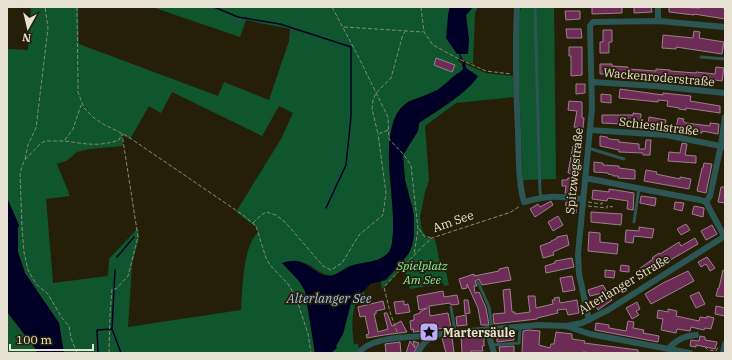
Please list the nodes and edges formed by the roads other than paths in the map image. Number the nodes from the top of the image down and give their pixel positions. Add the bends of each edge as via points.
1 (517, 7) edge
2 (535, 7) edge
3 (658, 7) edge
4 (658, 21) junction
5 (725, 27) edge
6 (701, 57) dead end
7 (725, 59) edge
8 (592, 82) junction
9 (725, 93) edge
10 (725, 117) edge
11 (590, 130) junction
12 (723, 146) edge
13 (588, 148) junction
14 (624, 159) dead end
15 (585, 178) junction
16 (639, 188) junction
17 (542, 197) junction
18 (582, 202) junction
19 (706, 202) junction
20 (634, 222) dead end
21 (724, 236) edge
22 (478, 282) dead end
23 (451, 307) dead end
24 (589, 320) junction
25 (566, 326) junction
26 (520, 327) junction
27 (490, 329) junction
28 (455, 332) junction
29 (696, 335) dead end
30 (431, 336) junction
31 (725, 344) edge
32 (492, 345) junction
33 (669, 348) junction
34 (359, 353) edge
35 (418, 353) edge
36 (494, 353) edge
37 (690, 353) edge
38 (723, 353) edge

1 - 17 street via 515,74 521,192 524,202
2 - 17 lane
3 - 4 street
4 - 5 street
4 - 8 street, Spitzwegstraße via 591,24
6 - 7 lane
8 - 9 street, Wackenroderstraße
8 - 11 street, Spitzwegstraße
10 - 12 street
11 - 12 street, Schiestlstraße via 666,135
11 - 13 street, Spitzwegstraße
12 - 19 street via 710,196
13 - 14 lane
13 - 15 street, Spitzwegstraße
15 - 16 street
15 - 18 street, Spitzwegstraße
16 - 19 street
16 - 20 lane
17 - 18 street via 560,196
18 - 24 street, Spitzwegstraße via 578,264
19 - 21 street
21 - 24 street, Alterlanger Straße
22 - 27 lane via 489,307
23 - 28 lane
24 - 25 street, Alterlanger Straße
25 - 26 street, Alterlanger Straße
25 - 33 street via 590,334
26 - 27 street, Alterlanger Straße
26 - 32 lane via 519,343
27 - 28 street, Alterlanger Straße
27 - 32 street
28 - 30 street, Alterlanger Straße
29 - 33 street via 679,339
30 - 34 street, Alterlanger Straße via 400,338 368,345
30 - 35 street
31 - 38 street
32 - 36 street
33 - 37 street

